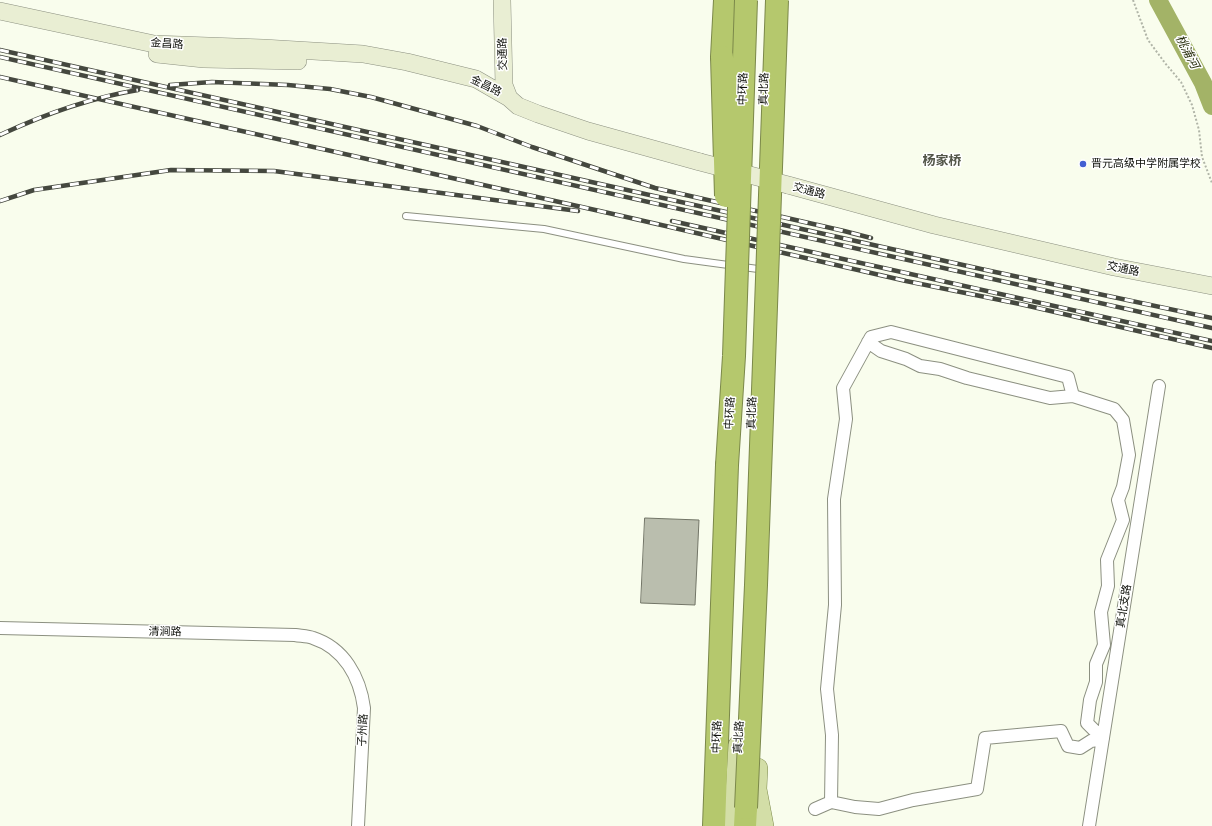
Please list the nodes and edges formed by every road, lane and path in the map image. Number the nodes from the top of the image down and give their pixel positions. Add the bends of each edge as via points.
1 (502, 0) edge
2 (725, 0) edge
3 (746, 0) edge
4 (768, 0) edge
5 (777, 0) edge
6 (788, 0) edge
7 (1133, 0) edge
8 (0, 11) edge
9 (0, 21) edge
10 (509, 98) junction
11 (1212, 183) edge
12 (406, 216) dead end
13 (758, 269) junction
14 (1212, 286) edge
15 (868, 342) junction
16 (1159, 386) dead end
17 (1073, 396) junction
18 (727, 465) junction
19 (0, 628) edge
20 (329, 645) joint
21 (1103, 739) junction
22 (757, 789) junction
23 (831, 802) junction
24 (816, 809) dead end
25 (748, 821) edge
26 (358, 826) edge
27 (714, 826) edge
28 (733, 826) edge
29 (764, 826) edge
30 (1089, 826) edge

1 - 10 main road, 交通路 via 504,84
2 - 18 highway, bridge via 722,58 726,189
3 - 18 highway, 中环路, bridge via 734,356
4 - 13 main road, 真北路
5 - 25 highway, bridge
6 - 22 main road, 真北路
7 - 11 path via 1148,40 1181,82 1192,105 1199,130 1202,157
8 - 10 main road, 金昌路 via 154,44 363,54 476,79
9 - 10 main road, 金昌路 via 164,56 311,61 404,71
10 - 14 main road, 交通路, bridge via 518,106 588,131 934,225 1114,267
12 - 13 lane via 544,229 684,259
13 - 28 main road, 真北路
15 - 17 street via 881,351 920,366 1050,398
15 - 17 street via 871,337 891,332 1068,377
15 - 23 street via 843,388 846,419 834,499 835,605 827,689 832,735
16 - 21 street, 真北支路
17 - 21 street via 1114,409 1123,420 1129,455 1118,500 1123,520 1106,560 1108,586 1101,612 1104,645 1096,664 1096,682 1090,700 1087,723
18 - 27 highway, 中环路
19 - 20 street, 清涧路 via 295,635 312,637
20 - 26 street, 子州路 via 346,662 356,677 362,693 364,708
21 - 23 street via 1091,741 1080,748 1068,746 1061,731 984,738 977,789 913,800 879,809
21 - 30 street, 真北支路
22 - 25 main road, 真北路
22 - 29 main road, 真北路
23 - 24 street

